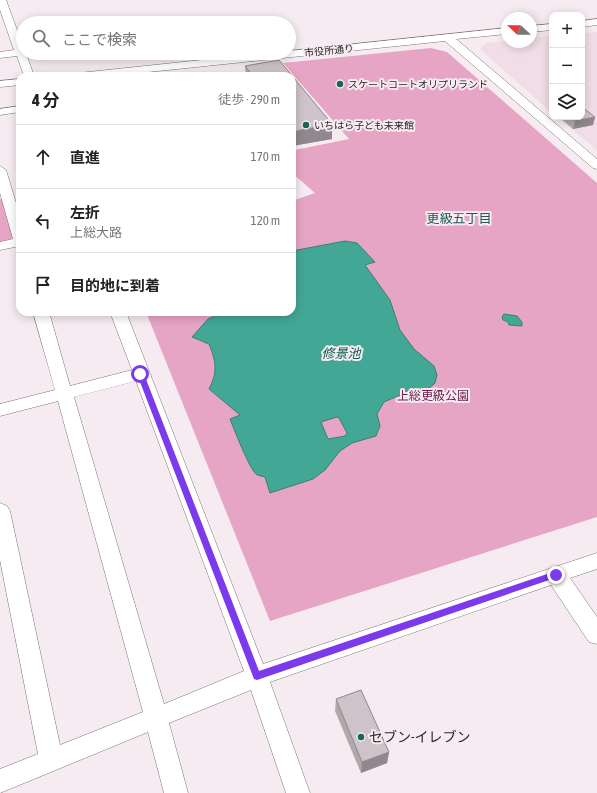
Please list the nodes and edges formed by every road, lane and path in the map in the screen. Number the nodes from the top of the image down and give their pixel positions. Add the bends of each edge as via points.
1 (1, 0) edge
2 (597, 22) edge
3 (585, 24) edge
4 (549, 27) edge
5 (537, 28) edge
6 (501, 32) edge
7 (448, 38) junction
8 (16, 42) edge
9 (16, 53) edge
10 (0, 55) edge
11 (296, 56) edge
12 (23, 60) edge
13 (264, 60) edge
14 (27, 72) edge
15 (133, 72) edge
16 (16, 82) edge
17 (0, 84) edge
18 (16, 110) edge
19 (0, 112) edge
20 (597, 165) edge
21 (0, 170) edge
22 (9, 194) edge
23 (16, 224) edge
24 (16, 242) edge
25 (0, 246) edge
26 (42, 316) edge
27 (119, 316) edge
28 (140, 374) junction
29 (65, 393) junction
30 (0, 410) edge
31 (0, 511) edge
32 (597, 561) edge
33 (556, 575) junction
34 (597, 635) edge
35 (257, 676) junction
36 (156, 718) junction
37 (51, 760) junction
38 (0, 782) edge
39 (176, 793) edge
40 (298, 793) edge

1 - 8 street
2 - 3 street
4 - 5 street
6 - 7 street, 市役所通り
7 - 11 street, 市役所通り
7 - 20 street
9 - 10 street
12 - 14 street
13 - 15 street, 市役所通り
16 - 17 street
18 - 19 street
21 - 22 street
22 - 23 street
24 - 25 street
26 - 29 street
27 - 28 street
28 - 29 street
28 - 35 street
29 - 30 street
29 - 36 street
31 - 37 street
32 - 33 street
33 - 34 street
33 - 35 street
35 - 36 street
35 - 40 street
36 - 37 street
36 - 39 street
37 - 38 street

